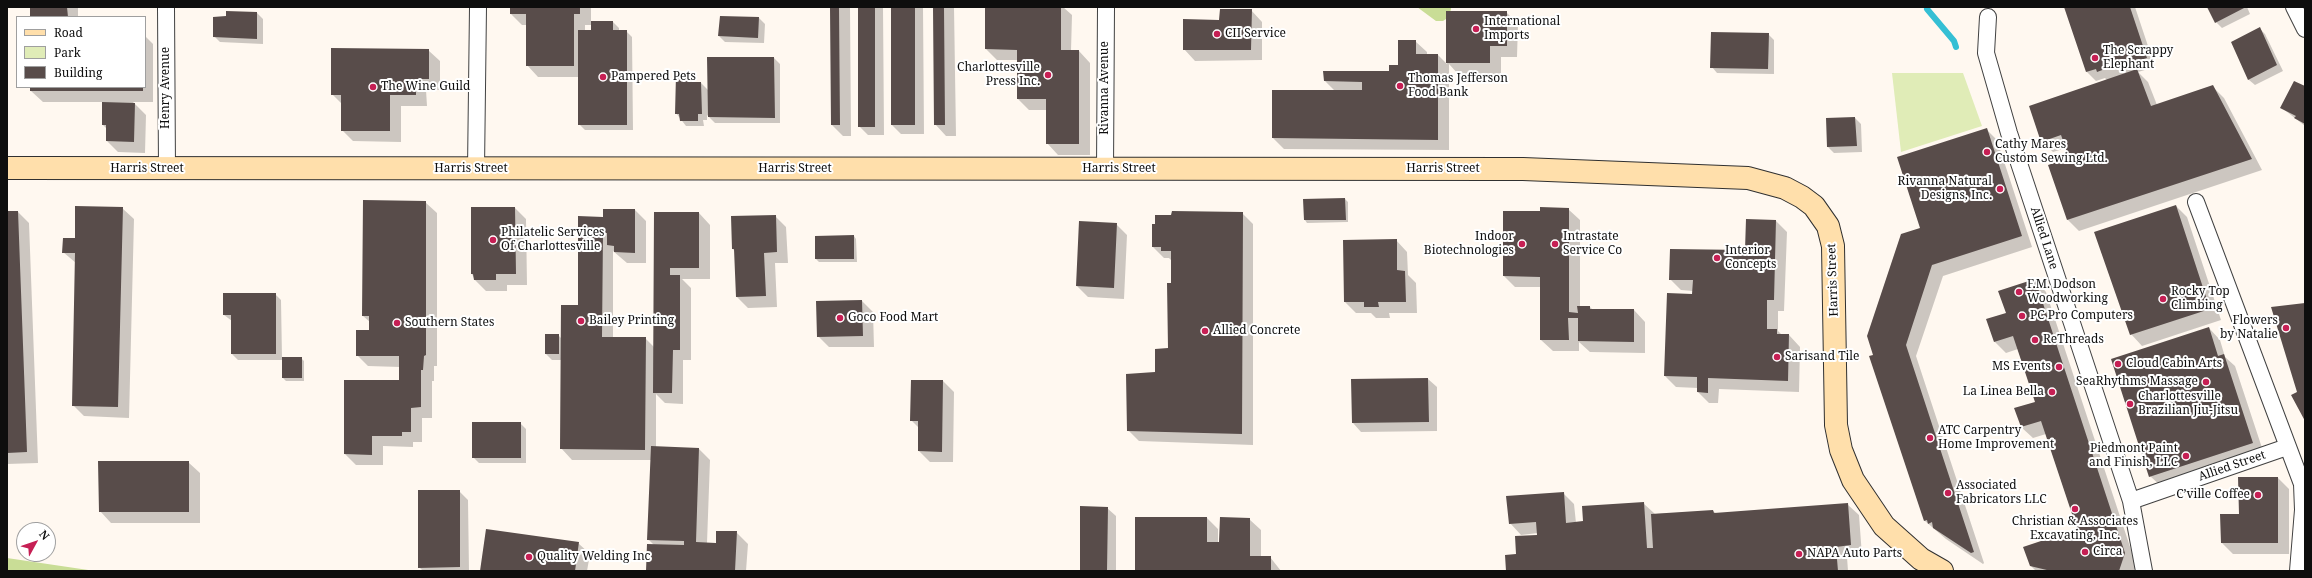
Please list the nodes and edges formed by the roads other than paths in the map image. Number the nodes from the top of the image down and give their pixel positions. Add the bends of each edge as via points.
1 (166, 7) edge
2 (478, 7) edge
3 (1106, 7) edge
4 (2294, 7) edge
5 (1988, 17) dead end
6 (2305, 29) edge
7 (7, 168) edge
8 (167, 169) junction
9 (476, 169) junction
10 (1105, 169) junction
11 (2196, 202) dead end
12 (2287, 447) junction
13 (2131, 501) junction
14 (1942, 571) edge
15 (2144, 571) edge
16 (2298, 571) edge

1 - 8 street, Henry Avenue
2 - 9 street
3 - 10 street, Rivanna Avenue
4 - 6 street
5 - 13 street, Allied Lane via 1986,53 2009,133
7 - 8 street, Harris Street
8 - 9 street, Harris Street
9 - 10 street, Harris Street
10 - 14 street, Harris Street via 1523,169 1748,178 1785,188 1814,206 1832,236 1836,425 1843,456 1853,480 1884,526 1921,559
11 - 12 street
12 - 13 street, Allied Street
12 - 16 street via 2296,463 2302,484 2303,510
13 - 15 street, Allied Lane

